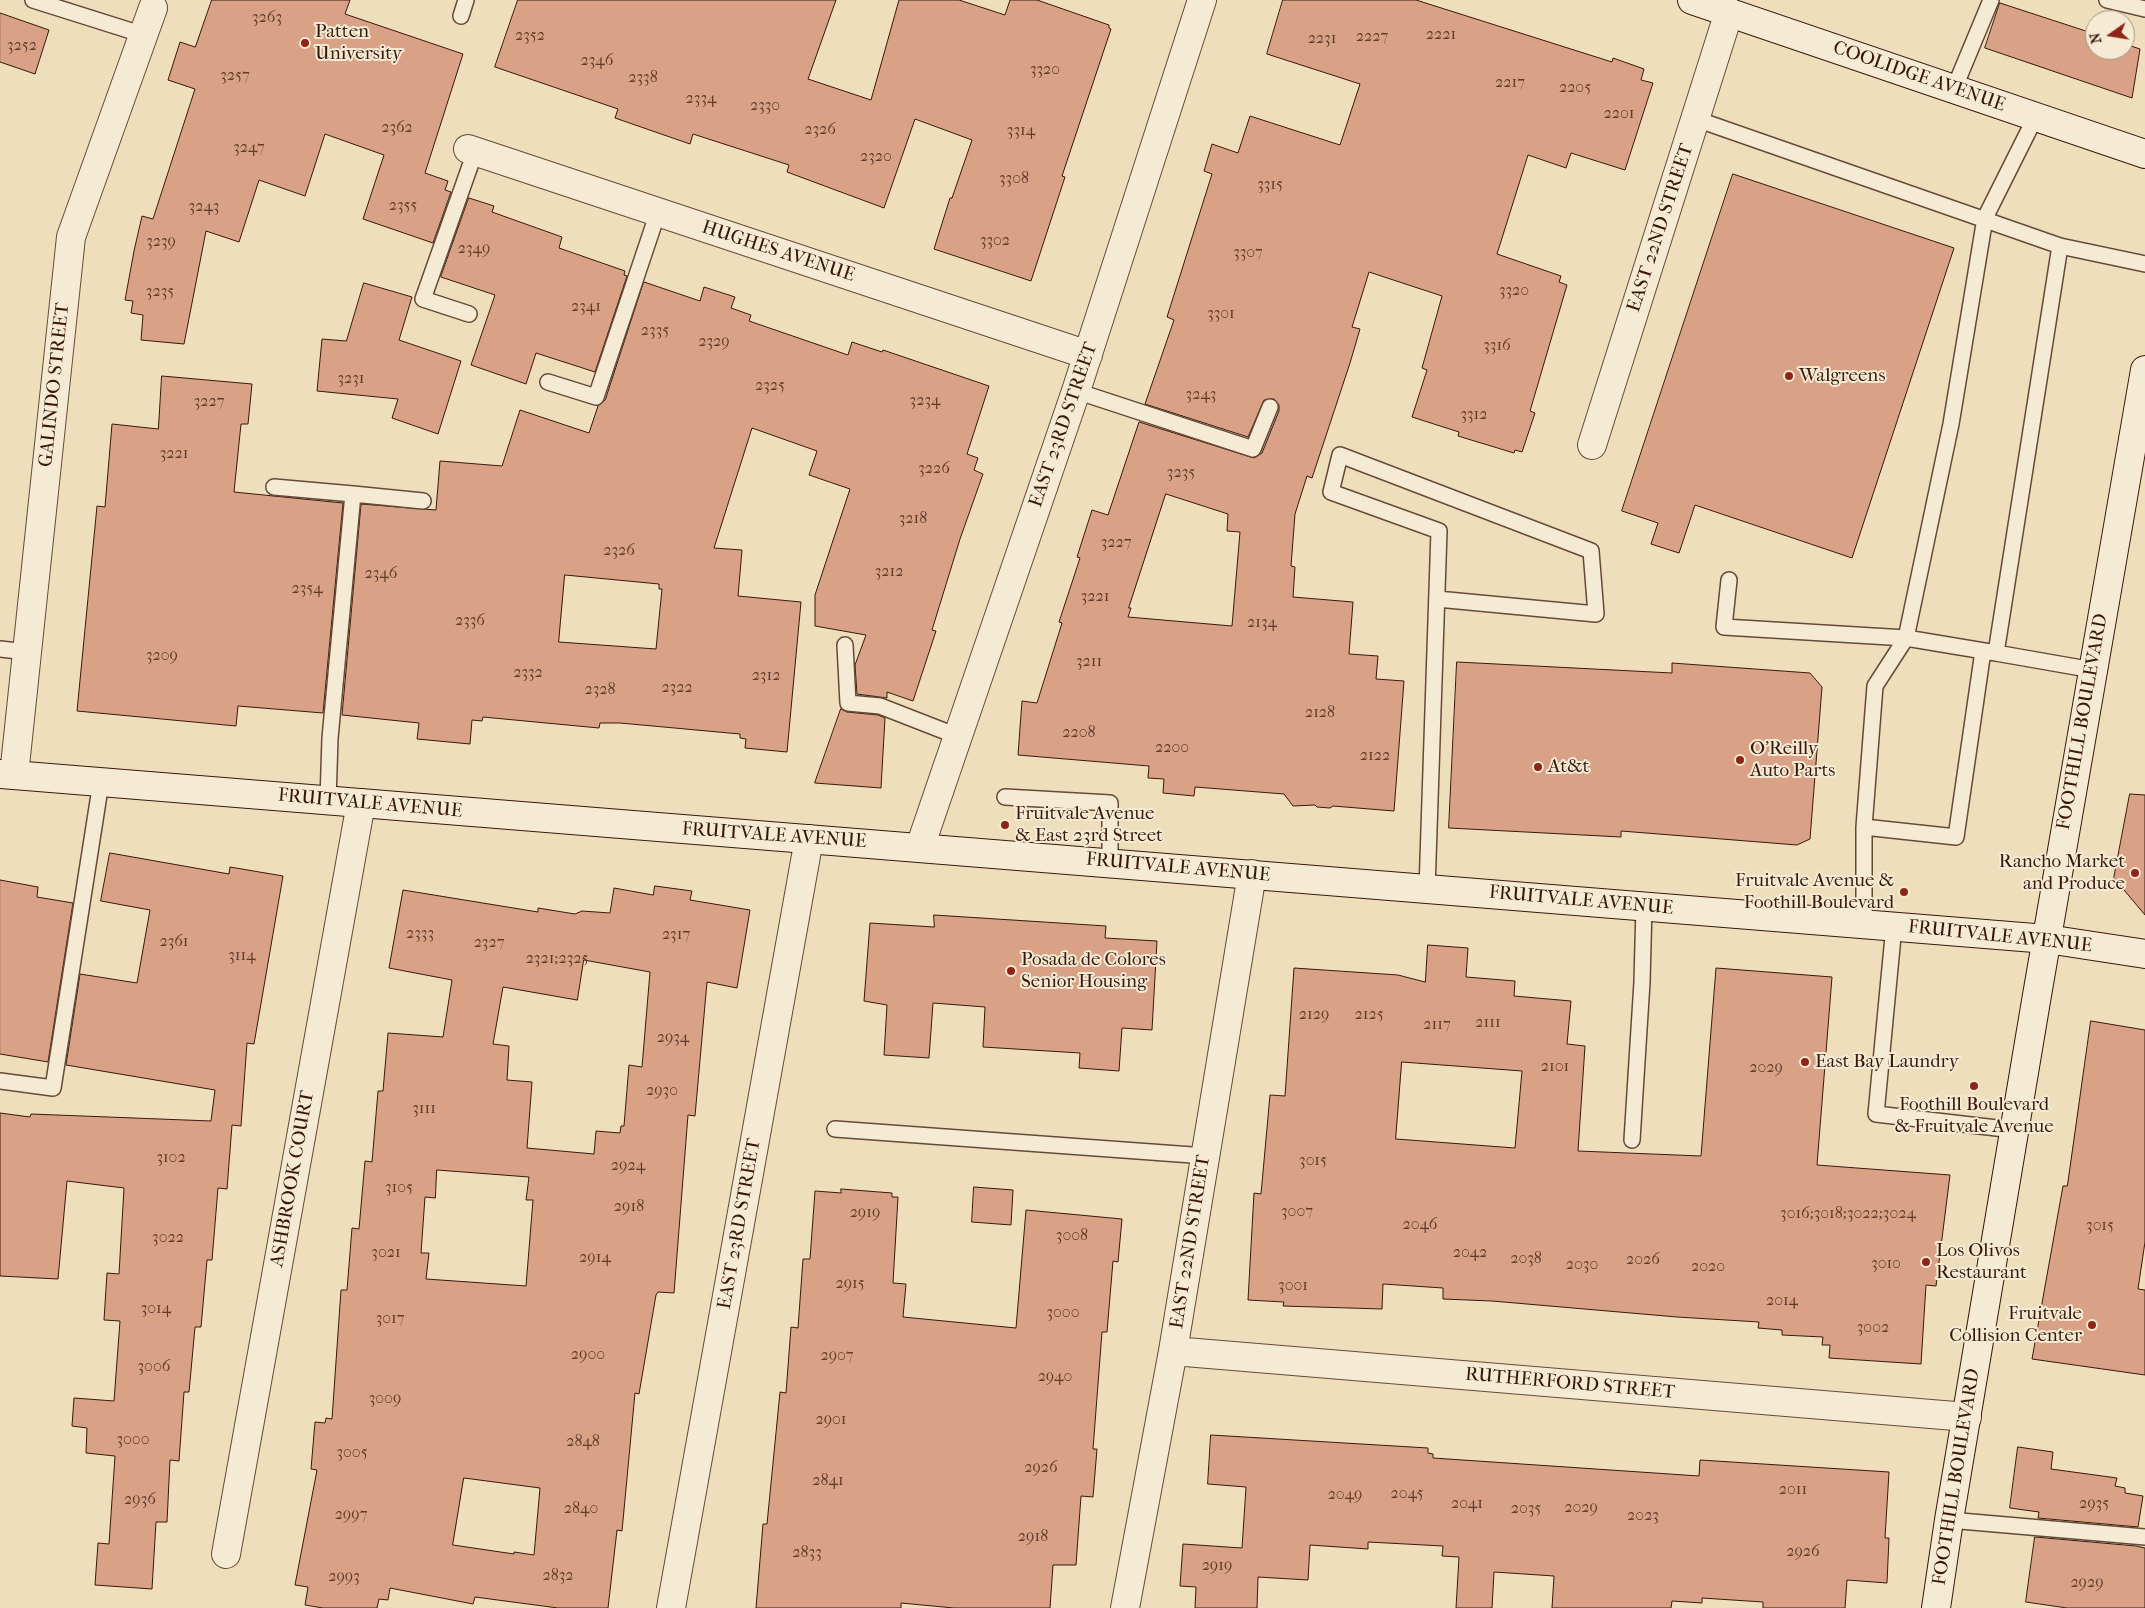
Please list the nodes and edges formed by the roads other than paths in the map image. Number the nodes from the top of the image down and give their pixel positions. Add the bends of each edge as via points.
1 (33, 0) edge
2 (466, 0) edge
3 (1202, 0) edge
4 (1692, 0) edge
5 (1991, 0) edge
6 (2107, 0) edge
7 (153, 8) dead end
8 (2145, 9) edge
9 (1729, 12) junction
10 (461, 16) dead end
11 (144, 35) junction
12 (1954, 89) junction
13 (2036, 116) junction
14 (1696, 119) junction
15 (471, 150) joint
16 (2145, 154) edge
17 (658, 212) junction
18 (1985, 218) junction
19 (2060, 246) junction
20 (2145, 264) edge
21 (468, 314) dead end
22 (1088, 355) junction
23 (2145, 373) edge
24 (548, 382) dead end
25 (1076, 391) junction
26 (1270, 407) dead end
27 (1592, 445) dead end
28 (274, 487) dead end
29 (353, 494) junction
30 (423, 501) dead end
31 (1729, 580) dead end
32 (1437, 599) junction
33 (1906, 638) junction
34 (845, 645) dead end
35 (0, 650) edge
36 (27, 652) junction
37 (1990, 652) junction
38 (2093, 670) junction
39 (957, 736) junction
40 (7, 775) edge
41 (101, 782) junction
42 (1005, 796) dead end
43 (328, 800) junction
44 (361, 803) junction
45 (1864, 827) junction
46 (809, 839) junction
47 (920, 847) junction
48 (1110, 863) junction
49 (1252, 874) junction
50 (1427, 889) junction
51 (1644, 906) junction
52 (1864, 924) junction
53 (1894, 926) junction
54 (2046, 938) junction
55 (2145, 954) edge
56 (0, 1080) edge
57 (835, 1129) dead end
58 (2014, 1130) junction
59 (1632, 1140) dead end
60 (1206, 1156) junction
61 (1173, 1352) junction
62 (1967, 1417) junction
63 (1949, 1520) junction
64 (2145, 1537) edge
65 (226, 1554) dead end
66 (671, 1608) edge
67 (1125, 1608) edge
68 (1936, 1608) edge

1 - 11 lane
2 - 10 lane
3 - 22 street, EAST 23RD STREET
4 - 9 street, COOLIDGE AVENUE
5 - 12 lane
6 - 8 lane
7 - 11 street, GALINDO STREET
9 - 12 street, COOLIDGE AVENUE
9 - 14 street, EAST 22ND STREET
11 - 36 street, GALINDO STREET via 71,237
12 - 13 street, COOLIDGE AVENUE
13 - 16 street, COOLIDGE AVENUE
13 - 18 lane
14 - 18 lane
14 - 27 street, EAST 22ND STREET
15 - 17 street, HUGHES AVENUE
15 - 21 lane via 423,299
17 - 22 street, HUGHES AVENUE
17 - 24 lane via 596,397
18 - 19 lane
18 - 33 lane via 1951,424
19 - 20 lane
19 - 37 lane
22 - 25 street, EAST 23RD STREET
23 - 38 street, FOOTHILL BOULEVARD
25 - 26 lane via 1253,448
25 - 39 street, EAST 23RD STREET
28 - 29 lane
29 - 30 lane
29 - 43 lane via 330,738
31 - 33 lane via 1724,627
32 - 32 lane via 1439,531 1331,492 1340,455 1592,551 1596,614
32 - 50 lane
33 - 37 lane
33 - 45 lane via 1875,686
34 - 39 lane via 848,703 880,706
35 - 36 lane
36 - 40 street, GALINDO STREET
37 - 38 lane
37 - 45 lane via 1956,837
38 - 54 street, FOOTHILL BOULEVARD
39 - 47 street, EAST 23RD STREET
40 - 41 street, FRUITVALE AVENUE
41 - 43 street, FRUITVALE AVENUE
41 - 56 lane via 53,1088
42 - 48 lane via 1110,803
43 - 44 street, FRUITVALE AVENUE
44 - 46 street, FRUITVALE AVENUE
44 - 65 street, ASHBROOK COURT
45 - 52 lane
46 - 47 street, FRUITVALE AVENUE
46 - 66 street, EAST 23RD STREET
47 - 48 street, FRUITVALE AVENUE
48 - 49 street, FRUITVALE AVENUE
49 - 50 street, FRUITVALE AVENUE
49 - 60 street, EAST 22ND STREET
50 - 51 street, FRUITVALE AVENUE
51 - 52 street, FRUITVALE AVENUE
51 - 59 lane
52 - 53 street, FRUITVALE AVENUE
53 - 54 street, FRUITVALE AVENUE
53 - 58 lane via 1876,1114
54 - 55 street, FRUITVALE AVENUE
54 - 58 street, FOOTHILL BOULEVARD
57 - 60 lane
58 - 62 street, FOOTHILL BOULEVARD
60 - 61 street, EAST 22ND STREET
61 - 62 street, RUTHERFORD STREET
61 - 67 street, EAST 22ND STREET
62 - 63 street, FOOTHILL BOULEVARD
63 - 64 lane
63 - 68 street, FOOTHILL BOULEVARD

